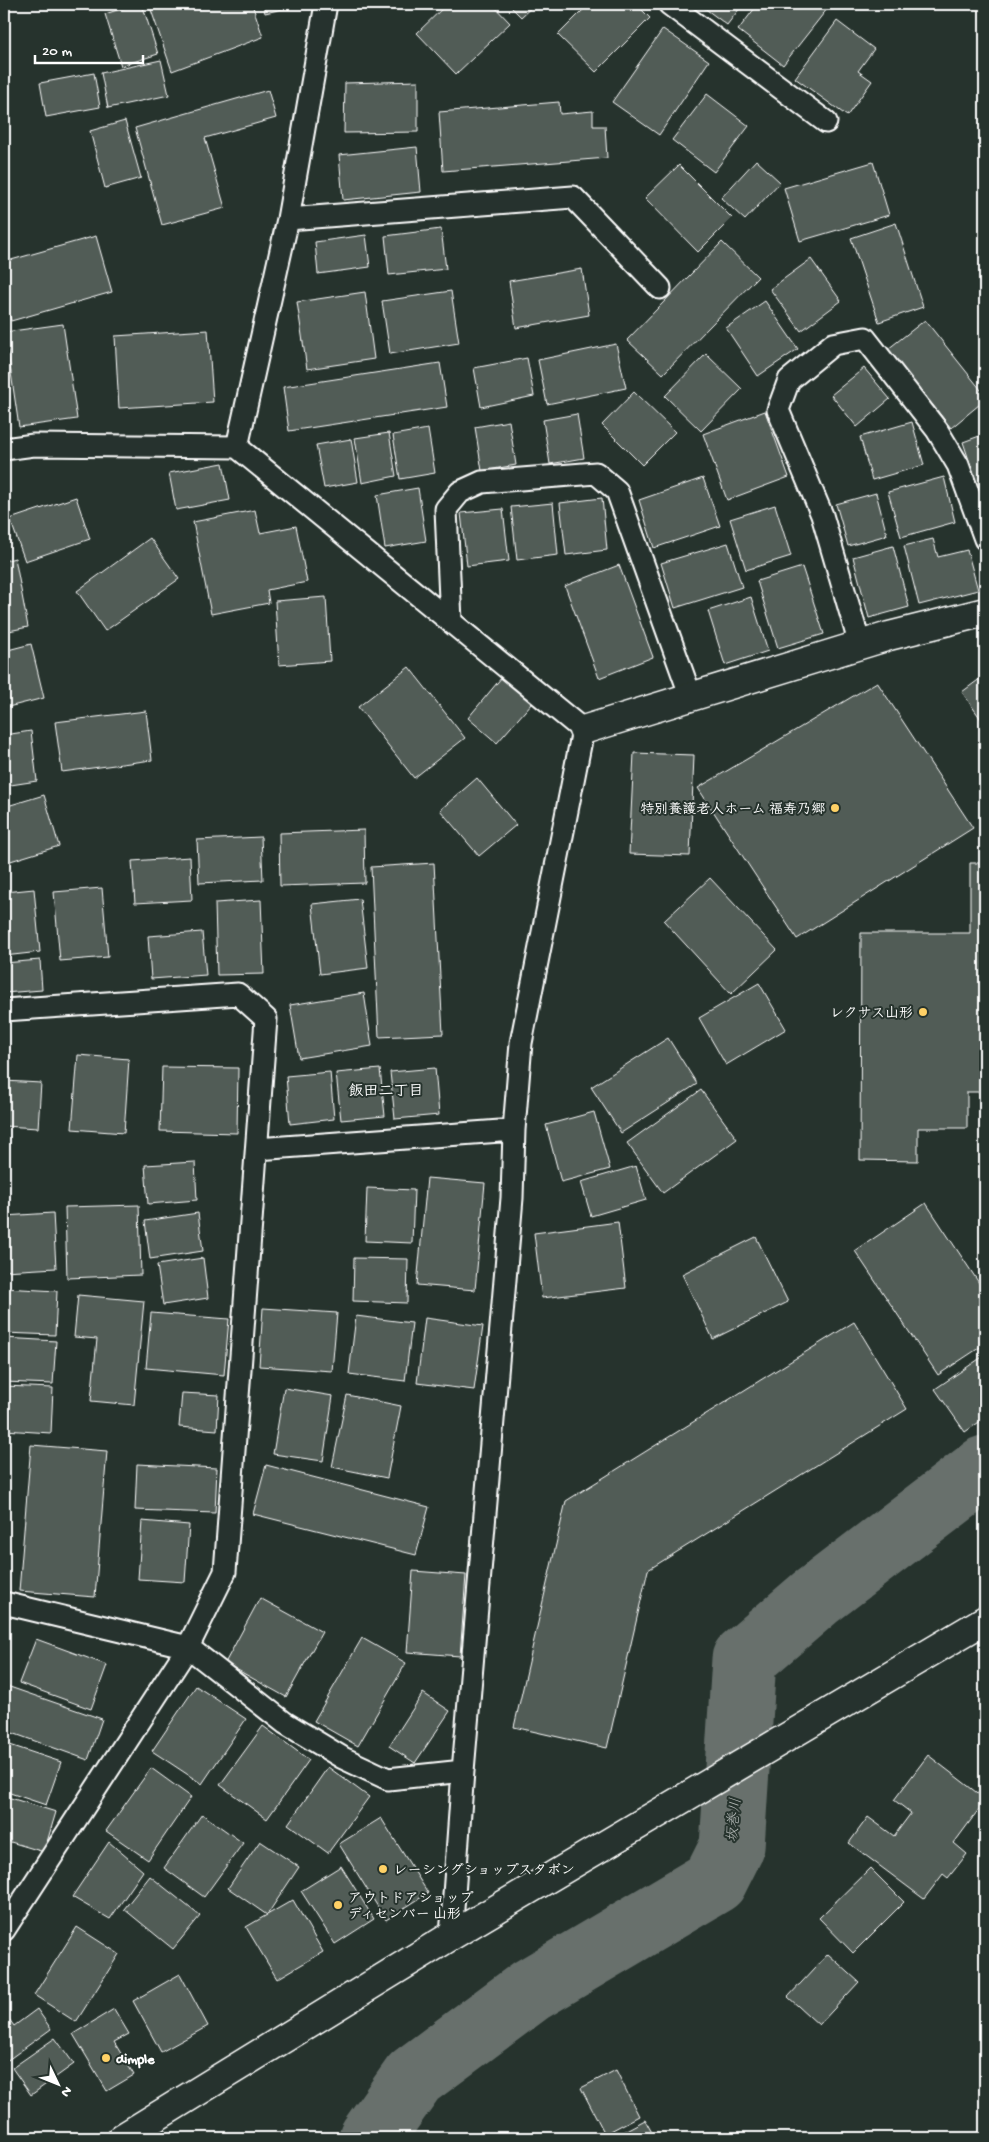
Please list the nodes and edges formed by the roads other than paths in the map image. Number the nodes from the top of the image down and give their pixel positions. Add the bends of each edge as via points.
1 (326, 4) edge
2 (669, 4) edge
3 (826, 122) dead end
4 (288, 219) junction
5 (660, 288) dead end
6 (237, 447) junction
7 (4, 449) edge
8 (985, 538) edge
9 (985, 612) edge
10 (451, 622) junction
11 (860, 645) junction
12 (691, 697) junction
13 (583, 730) junction
14 (4, 1010) edge
15 (514, 1130) junction
16 (257, 1149) junction
17 (4, 1603) edge
18 (985, 1620) edge
19 (188, 1647) junction
20 (463, 1771) junction
21 (4, 1930) edge
22 (451, 1936) junction
23 (122, 2138) edge

1 - 4 lane
2 - 3 lane
4 - 5 lane via 573,197
4 - 6 lane
6 - 7 lane via 34,445
6 - 10 lane
8 - 11 lane via 958,465 937,430 865,338 833,344 789,380 778,410 822,515
9 - 11 street
10 - 12 lane via 446,509 460,492 482,482 596,473 617,491
10 - 13 lane
11 - 12 street
12 - 13 street
13 - 15 lane via 521,1043
14 - 16 lane via 238,994 266,1019
15 - 16 lane
15 - 20 lane via 512,1198
16 - 19 lane via 225,1572
17 - 19 lane
18 - 22 street
19 - 20 lane via 285,1724 343,1758 388,1779
19 - 21 lane
20 - 22 lane
22 - 23 street

